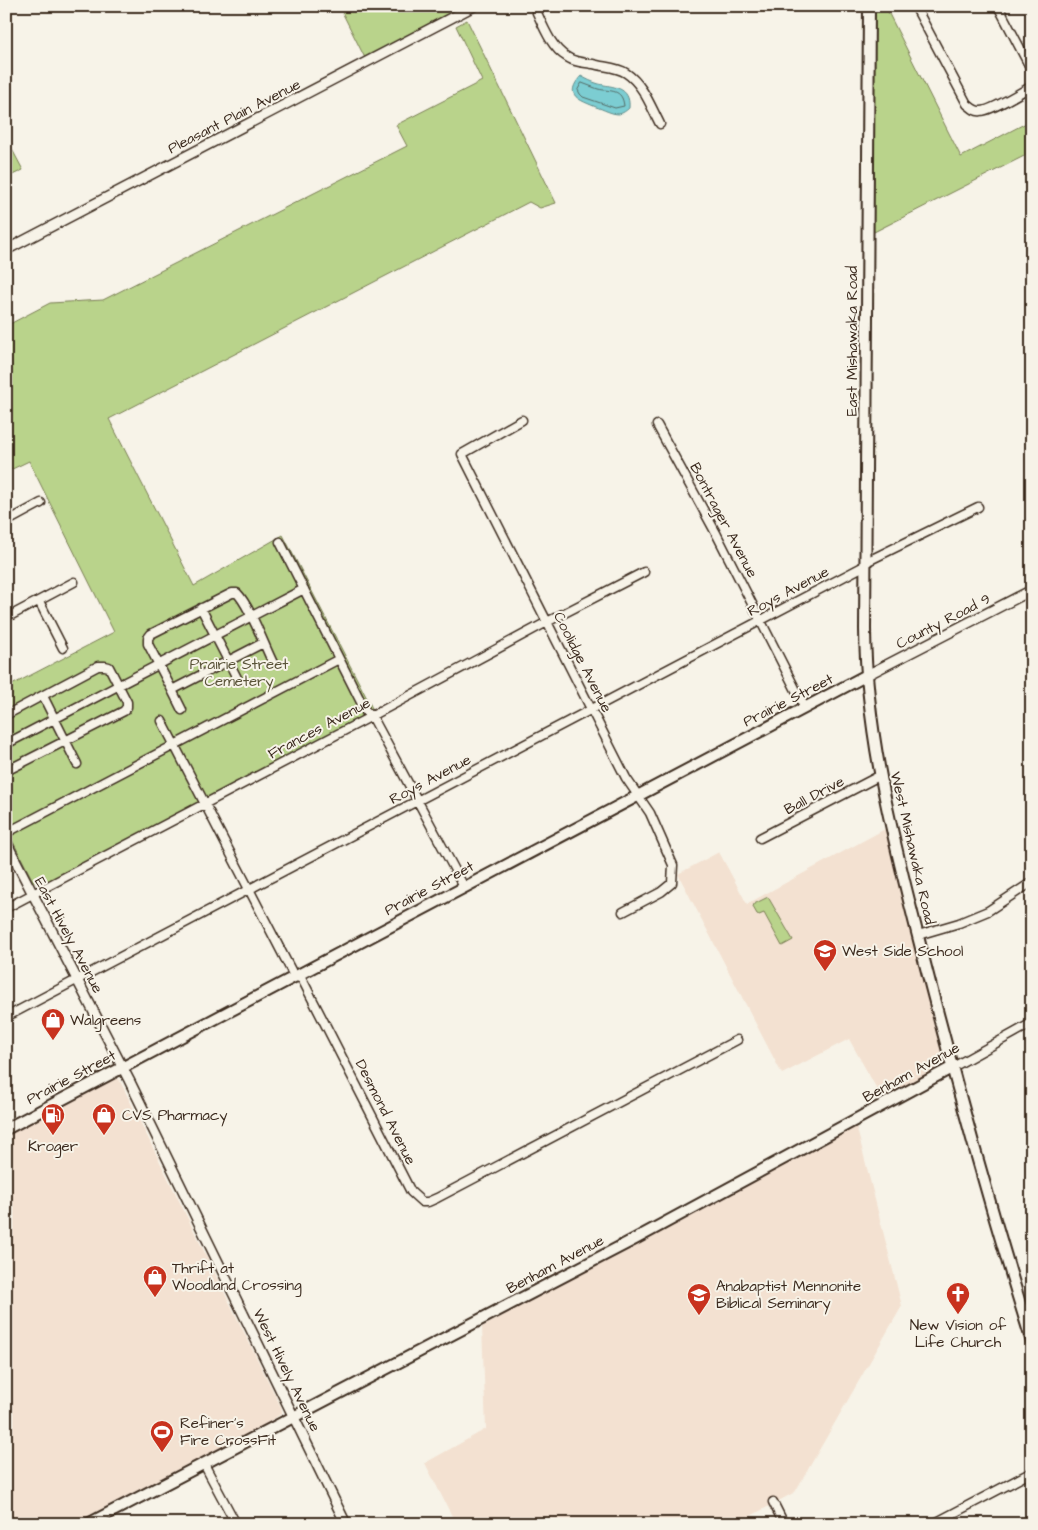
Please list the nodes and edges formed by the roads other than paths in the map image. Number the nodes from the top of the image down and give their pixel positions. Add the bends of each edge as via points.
1 (474, 6) edge
2 (534, 6) edge
3 (869, 6) edge
4 (916, 6) edge
5 (998, 6) edge
6 (463, 9) edge
7 (1032, 71) edge
8 (1032, 86) edge
9 (660, 124) dead end
10 (6, 250) edge
11 (522, 420) dead end
12 (658, 425) dead end
13 (41, 503) dead end
14 (978, 507) dead end
15 (6, 522) edge
16 (280, 542) dead end
17 (866, 564) junction
18 (644, 572) dead end
19 (74, 582) dead end
20 (304, 589) junction
21 (1032, 590) edge
22 (39, 601) junction
23 (201, 608) junction
24 (7, 614) edge
25 (251, 617) junction
26 (761, 621) junction
27 (547, 622) junction
28 (216, 635) junction
29 (263, 642) junction
30 (64, 648) dead end
31 (340, 659) junction
32 (228, 660) junction
33 (273, 663) dead end
34 (159, 664) junction
35 (867, 676) junction
36 (238, 680) dead end
37 (118, 685) junction
38 (172, 690) junction
39 (43, 696) junction
40 (806, 708) junction
41 (182, 710) dead end
42 (592, 710) junction
43 (6, 715) edge
44 (372, 716) junction
45 (55, 719) junction
46 (162, 721) dead end
47 (66, 741) junction
48 (6, 744) edge
49 (174, 745) junction
50 (77, 764) dead end
51 (6, 771) edge
52 (881, 775) junction
53 (637, 795) junction
54 (419, 801) junction
55 (204, 804) junction
56 (6, 833) edge
57 (760, 838) dead end
58 (6, 842) edge
59 (1032, 882) edge
60 (464, 887) junction
61 (249, 890) junction
62 (32, 894) junction
63 (6, 908) edge
64 (623, 912) dead end
65 (918, 935) junction
66 (294, 976) junction
67 (77, 980) junction
68 (6, 1017) edge
69 (1032, 1023) edge
70 (737, 1040) dead end
71 (122, 1067) junction
72 (953, 1067) junction
73 (6, 1129) edge
74 (1029, 1324) edge
75 (1031, 1339) edge
76 (294, 1417) junction
77 (204, 1464) junction
78 (1032, 1472) edge
79 (773, 1502) dead end
80 (234, 1521) edge
81 (88, 1524) edge
82 (224, 1524) edge
83 (346, 1524) edge
84 (784, 1524) edge
85 (933, 1524) edge

1 - 6 street, Pleasant Plain Avenue
2 - 9 street via 558,50 575,61 626,73 641,88
3 - 17 main road, East Mishawaka Road
4 - 8 street via 967,104 974,110 981,112
5 - 7 street
6 - 10 street, Pleasant Plain Avenue
11 - 27 street, Coolidge Avenue via 462,454
12 - 26 street, Bontrager Avenue
13 - 15 street
14 - 17 street, Roys Avenue
16 - 20 street
17 - 26 street, Roys Avenue
17 - 35 main road, East Mishawaka Road
18 - 27 street, Frances Avenue
19 - 22 street
20 - 25 street
20 - 31 street
21 - 35 street, County Road 9
22 - 24 street
22 - 30 street
23 - 25 street via 232,592 241,597
23 - 28 street
23 - 34 street via 151,634 148,644
25 - 28 street
25 - 29 street
26 - 40 street, Bontrager Avenue
26 - 42 street, Roys Avenue
27 - 42 street, Coolidge Avenue
27 - 44 street, Frances Avenue
28 - 32 street
28 - 34 street
29 - 32 street
29 - 33 street
31 - 44 street via 366,712
31 - 49 street
32 - 36 street
32 - 38 street
34 - 37 street
34 - 38 street
35 - 40 main road, Prairie Street
35 - 52 main road, West Mishawaka Road
37 - 39 street via 109,667 98,666
37 - 45 street
37 - 47 street via 128,707
38 - 41 street
39 - 43 street
39 - 45 street
40 - 53 main road, Prairie Street
42 - 53 street, Coolidge Avenue
42 - 54 street, Roys Avenue
44 - 54 street
44 - 55 street, Frances Avenue
45 - 47 street
45 - 48 street
46 - 49 street, Desmond Avenue
47 - 50 street
47 - 51 street
49 - 55 street, Desmond Avenue
49 - 56 street
52 - 57 street, Ball Drive
52 - 65 main road, West Mishawaka Road
53 - 60 main road, Prairie Street
53 - 64 street, Coolidge Avenue via 650,813 673,865 672,883
54 - 60 street
54 - 61 street, Roys Avenue
55 - 61 street, Desmond Avenue
55 - 62 street, Frances Avenue
58 - 62 street, East Hively Avenue
59 - 65 street via 988,911
60 - 66 main road, Prairie Street
61 - 66 street, Desmond Avenue
61 - 67 street, Roys Avenue
62 - 63 street, Frances Avenue
62 - 67 street, East Hively Avenue
65 - 72 main road, West Mishawaka Road
66 - 70 street, Desmond Avenue via 302,979 411,1192 422,1202 437,1198
66 - 71 main road, Prairie Street
67 - 68 street, Roys Avenue
67 - 71 street, East Hively Avenue
69 - 72 street, Benham Avenue
71 - 73 main road, Prairie Street
71 - 76 street, West Hively Avenue
72 - 74 main road, West Mishawaka Road via 996,1225
72 - 76 main road, Benham Avenue via 635,1239
74 - 75 main road, West Mishawaka Road
76 - 77 main road, Benham Avenue
76 - 83 street, West Hively Avenue
77 - 80 street
77 - 81 main road, Benham Avenue
78 - 85 street
79 - 84 street
80 - 82 street

